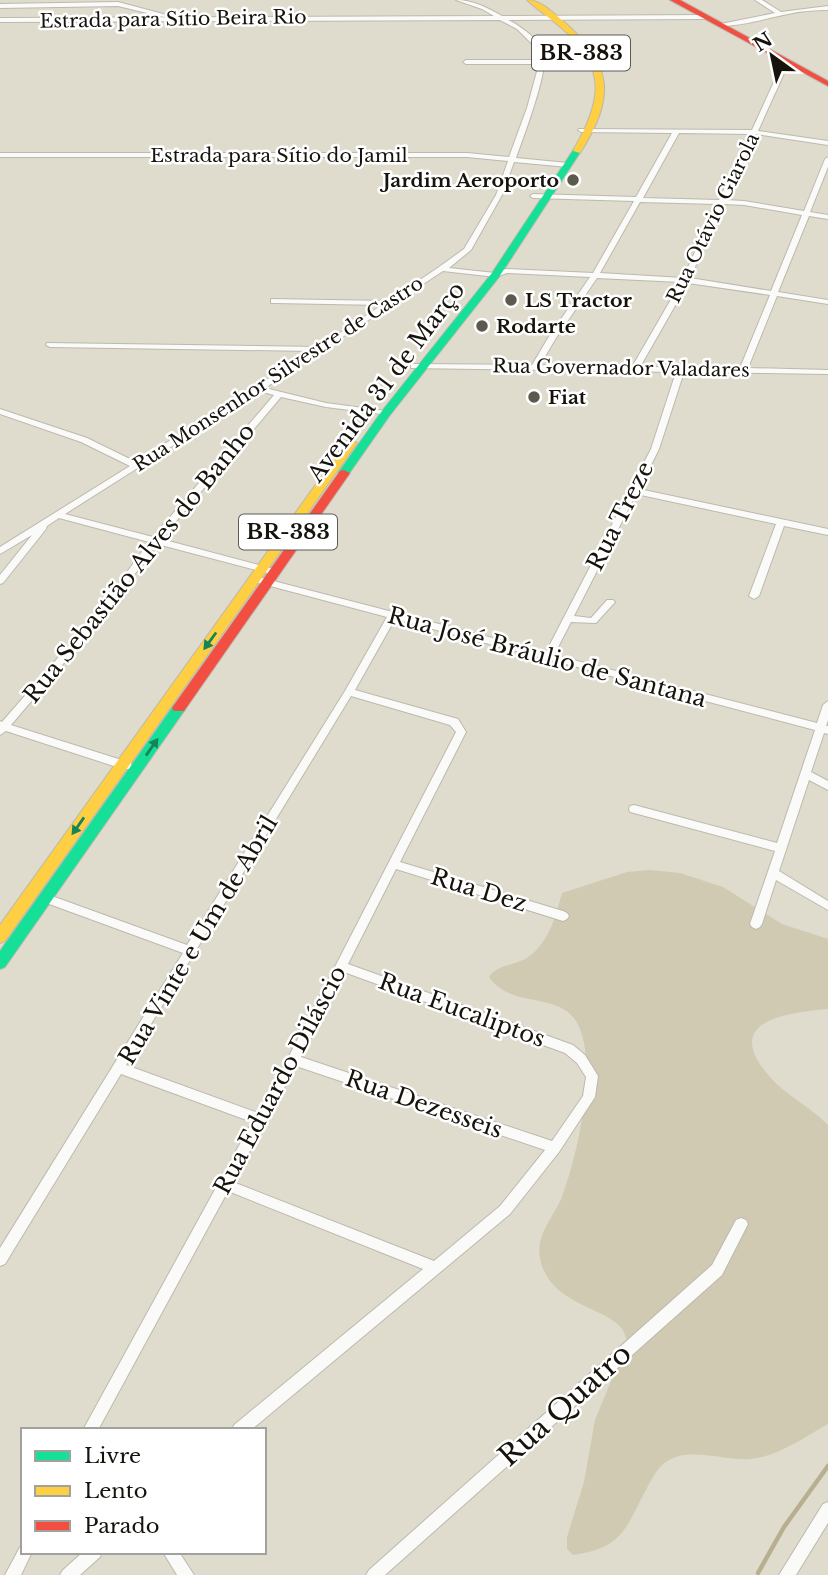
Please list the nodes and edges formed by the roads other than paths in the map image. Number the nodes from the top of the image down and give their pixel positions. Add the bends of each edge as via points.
1 (142, 0) edge
2 (458, 0) edge
3 (521, 0) edge
4 (531, 0) edge
5 (674, 0) edge
6 (758, 0) edge
7 (18, 3) edge
8 (80, 3) edge
9 (0, 5) edge
10 (140, 8) junction
11 (828, 8) edge
12 (781, 13) junction
13 (551, 16) junction
14 (501, 17) junction
15 (705, 17) junction
16 (174, 18) junction
17 (0, 20) edge
18 (719, 25) junction
19 (466, 62) dead end
20 (542, 62) junction
21 (786, 62) junction
22 (828, 84) edge
23 (586, 131) junction
24 (676, 132) junction
25 (754, 132) junction
26 (828, 143) edge
27 (0, 155) edge
28 (512, 159) junction
29 (828, 159) edge
30 (563, 164) junction
31 (539, 197) junction
32 (638, 201) junction
33 (722, 203) junction
34 (806, 213) junction
35 (828, 217) edge
36 (442, 269) junction
37 (489, 275) junction
38 (595, 276) junction
39 (686, 281) junction
40 (773, 292) junction
41 (274, 302) dead end
42 (828, 302) edge
43 (391, 303) junction
44 (50, 345) dead end
45 (321, 349) junction
46 (420, 366) junction
47 (535, 367) junction
48 (634, 370) junction
49 (681, 370) junction
50 (743, 371) junction
51 (828, 372) edge
52 (259, 389) junction
53 (278, 395) junction
54 (0, 411) edge
55 (380, 412) junction
56 (135, 465) junction
57 (633, 491) junction
58 (58, 515) junction
59 (47, 522) junction
60 (781, 522) junction
61 (828, 532) edge
62 (154, 541) junction
63 (0, 551) edge
64 (265, 576) junction
65 (0, 581) edge
66 (754, 596) dead end
67 (610, 602) dead end
68 (391, 616) junction
69 (568, 618) junction
70 (548, 657) junction
71 (349, 692) junction
72 (828, 705) edge
73 (1, 728) edge
74 (824, 729) edge
75 (129, 766) junction
76 (807, 774) junction
77 (828, 786) edge
78 (634, 809) dead end
79 (779, 848) junction
80 (394, 863) junction
81 (774, 874) junction
82 (45, 898) junction
83 (828, 906) edge
84 (563, 916) dead end
85 (756, 924) dead end
86 (0, 937) edge
87 (191, 951) junction
88 (0, 963) edge
89 (341, 966) junction
90 (293, 1060) junction
91 (120, 1068) junction
92 (260, 1119) junction
93 (555, 1148) junction
94 (224, 1184) junction
95 (741, 1224) dead end
96 (0, 1260) edge
97 (434, 1266) junction
98 (91, 1428) edge
99 (241, 1428) edge
100 (828, 1509) edge
101 (24, 1554) edge
102 (93, 1554) edge
103 (171, 1554) edge
104 (13, 1575) edge
105 (68, 1575) edge
106 (186, 1575) edge
107 (374, 1575) edge
108 (787, 1575) edge

1 - 10 street
2 - 14 street
3 - 13 main road, Avenida 31 de Março / BR-383
4 - 13 main road, Avenida 31 de Março / BR-383
5 - 15 main road
6 - 12 street
7 - 8 street
7 - 9 street
8 - 10 street
10 - 16 street
11 - 12 street
12 - 18 street
13 - 14 street, Estrada para Sítio Beira Rio
13 - 15 street, Estrada para Sítio Beira Rio
13 - 23 main road, Avenida 31 de Março / BR-383 via 587,54 595,104
14 - 16 street, Estrada para Sítio Beira Rio
14 - 20 street via 541,50
15 - 18 main road
16 - 17 street, Estrada para Sítio Beira Rio
18 - 21 main road
19 - 20 street
20 - 28 street, Rua Monsenhor Silvestre de Castro
21 - 22 main road
21 - 25 street, Rua Otávio Giarola
23 - 24 street
23 - 30 main road, Avenida 31 de Março / BR-383
24 - 25 street
24 - 32 street
25 - 26 street
25 - 33 street, Rua Otávio Giarola
27 - 28 street, Estrada para Sítio do Jamil via 467,155
28 - 30 street, Estrada para Sítio do Jamil
28 - 36 street, Rua Monsenhor Silvestre de Castro via 474,241
29 - 34 street
30 - 31 main road, Avenida 31 de Março / BR-383
31 - 32 street
31 - 37 main road, Avenida 31 de Março / BR-383
32 - 33 street
32 - 38 street
33 - 34 street
33 - 39 street, Rua Otávio Giarola
34 - 35 street
34 - 40 street
36 - 37 street
36 - 43 street, Rua Monsenhor Silvestre de Castro
37 - 38 street via 506,271
37 - 46 main road, Avenida 31 de Março / BR-383
38 - 39 street
38 - 47 street
39 - 40 street
39 - 48 street, Rua Otávio Giarola
40 - 42 street
40 - 50 street
41 - 43 street
43 - 45 street, Rua Monsenhor Silvestre de Castro
44 - 45 street
45 - 52 street, Rua Monsenhor Silvestre de Castro
46 - 47 street, Rua Governador Valadares
46 - 55 main road, Avenida 31 de Março / BR-383
47 - 48 street, Rua Governador Valadares
48 - 49 street, Rua Governador Valadares
49 - 50 street, Rua Governador Valadares
49 - 57 street, Rua Treze via 654,449
50 - 51 street, Rua Governador Valadares
52 - 53 street
52 - 56 street, Rua Monsenhor Silvestre de Castro
53 - 55 street
53 - 62 street, Rua Sebastião Alves do Banho
54 - 56 street via 83,440
55 - 64 main road, Avenida 31 de Março / BR-383
56 - 58 street, Rua Monsenhor Silvestre de Castro
57 - 60 street
57 - 69 street, Rua Treze
58 - 59 street, Rua Monsenhor Silvestre de Castro
58 - 62 street, Rua José Bráulio de Santana
59 - 63 street, Rua Monsenhor Silvestre de Castro
59 - 65 street
60 - 61 street
60 - 66 street
62 - 64 street, Rua José Bráulio de Santana
62 - 73 street, Rua Sebastião Alves do Banho via 100,615
64 - 68 street, Rua José Bráulio de Santana
64 - 75 main road, Avenida 31 de Março / BR-383
67 - 69 street via 593,621
68 - 70 street, Rua José Bráulio de Santana
68 - 71 street, Rua Vinte e Um de Abril
69 - 70 street, Rua Treze
70 - 74 street, Rua José Bráulio de Santana
71 - 80 street, Rua Eduardo Diláscio via 460,726 461,732
71 - 87 street, Rua Vinte e Um de Abril
72 - 74 street
73 - 75 street
74 - 76 street
75 - 82 main road, Avenida 31 de Março / BR-383
75 -> 86 main road, Avenida 31 de Março / BR-383
76 - 77 street
76 - 79 street
78 - 79 street
79 - 81 street
80 - 84 street, Rua Dez
80 - 89 street, Rua Eduardo Diláscio
81 - 83 street
81 - 85 street
82 - 87 street
82 - 88 main road, Avenida 31 de Março / BR-383
87 - 91 street, Rua Vinte e Um de Abril
89 - 90 street, Rua Eduardo Diláscio
89 - 93 street, Rua Eucaliptos via 569,1049 581,1059 593,1084
90 - 92 street, Rua Eduardo Diláscio
90 - 93 street, Rua Dezesseis
91 - 92 street
91 - 96 street, Rua Vinte e Um de Abril
92 - 94 street, Rua Eduardo Diláscio
93 - 97 street via 505,1210
94 - 97 street
94 - 98 street, Rua Eduardo Diláscio
95 - 107 street, Rua Quatro via 717,1270
97 - 99 street
100 - 108 street
101 - 104 street
102 - 105 street
103 - 106 street

